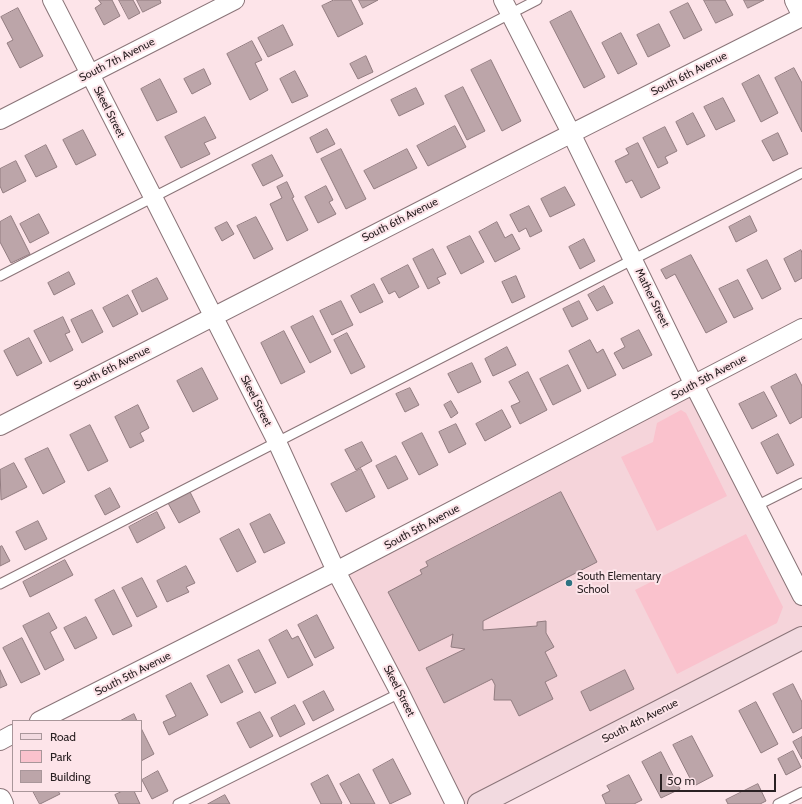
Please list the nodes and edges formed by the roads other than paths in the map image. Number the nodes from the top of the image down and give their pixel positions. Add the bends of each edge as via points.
1 (52, 0) edge
2 (235, 0) edge
3 (537, 0) edge
4 (796, 0) edge
5 (507, 7) edge
6 (802, 12) edge
7 (802, 17) edge
8 (90, 74) junction
9 (0, 120) edge
10 (571, 133) junction
11 (802, 173) edge
12 (153, 197) junction
13 (633, 259) junction
14 (0, 276) edge
15 (213, 316) junction
16 (802, 328) edge
17 (694, 385) junction
18 (0, 426) edge
19 (277, 442) junction
20 (802, 483) edge
21 (756, 506) junction
22 (336, 571) junction
23 (0, 584) edge
24 (802, 596) edge
25 (802, 638) edge
26 (400, 693) junction
27 (41, 720) edge
28 (12, 735) edge
29 (0, 741) edge
30 (802, 792) edge
31 (0, 800) edge
32 (2, 804) edge
33 (178, 804) edge
34 (455, 804) edge
35 (479, 804) edge
36 (778, 804) edge

1 - 8 street, Skeel Street
2 - 8 street, South 7th Avenue
3 - 5 lane
4 - 6 street
5 - 10 street, Mather Street
5 - 12 lane
7 - 10 street, South 6th Avenue
8 - 9 street, South 7th Avenue
8 - 12 street, Skeel Street
10 - 13 street, Mather Street
10 - 15 street, South 6th Avenue
11 - 13 lane
12 - 14 lane
12 - 15 street, Skeel Street
13 - 17 street, Mather Street
13 - 19 lane
15 - 18 street, South 6th Avenue
15 - 19 street, Skeel Street
16 - 17 street, South 5th Avenue
17 - 21 street, Mather Street
17 - 22 street, South 5th Avenue
19 - 22 street, Skeel Street
19 - 23 lane
20 - 21 lane
21 - 24 street, Mather Street
22 - 26 street, Skeel Street
22 - 27 street, South 5th Avenue
25 - 35 main road, South 4th Avenue
26 - 33 lane
26 - 34 street, Skeel Street
28 - 29 street
30 - 36 lane
31 - 32 street

